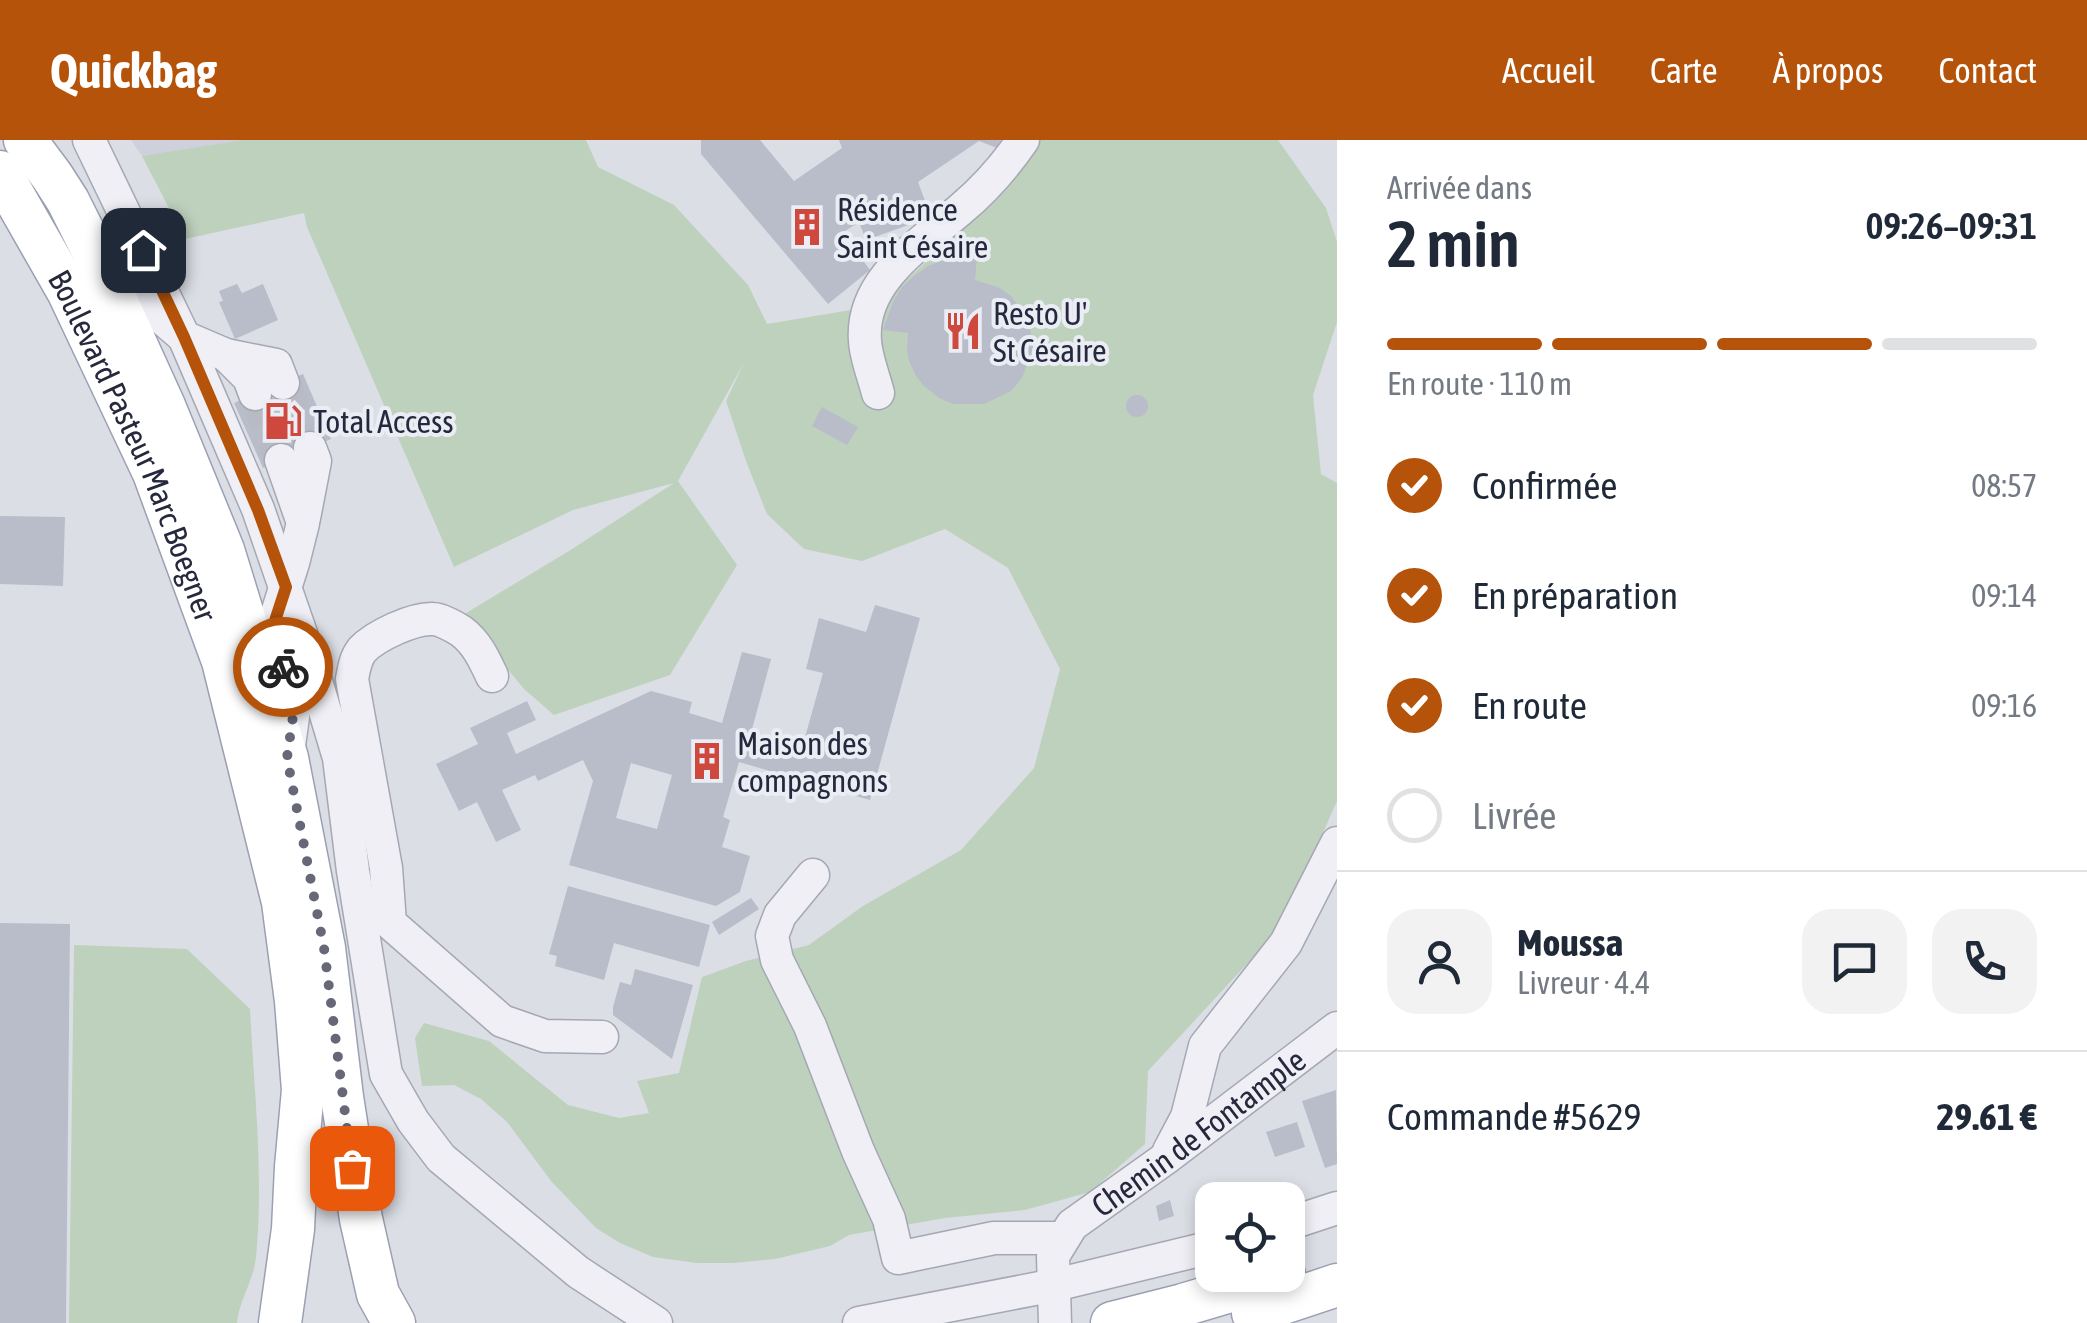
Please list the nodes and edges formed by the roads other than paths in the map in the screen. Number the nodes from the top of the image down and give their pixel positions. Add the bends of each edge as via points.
1 (26, 140) edge
2 (89, 140) edge
3 (1020, 145) edge
4 (0, 172) edge
5 (100, 265) junction
6 (184, 337) junction
7 (269, 388) tunnel mouth
8 (878, 393) dead end
9 (295, 454) tunnel mouth
10 (286, 587) junction
11 (492, 676) dead end
12 (287, 758) junction
13 (1337, 842) edge
14 (386, 868) junction
15 (353, 871) junction
16 (812, 874) dead end
17 (324, 948) junction
18 (1337, 1028) edge
19 (602, 1037) dead end
20 (1166, 1158) junction
21 (1337, 1208) edge
22 (1305, 1218) edge
23 (1063, 1238) junction
24 (1195, 1251) edge
25 (1337, 1259) edge
26 (1305, 1268) edge
27 (1055, 1285) junction
28 (1337, 1285) edge
29 (1226, 1292) edge
30 (280, 1323) edge
31 (394, 1323) edge
32 (656, 1323) edge
33 (858, 1323) edge
34 (1056, 1323) edge
35 (1112, 1323) edge
36 (1224, 1323) edge

1 - 5 main road, Boulevard Pasteur Marc Boegner
2 - 6 street
3 - 8 street via 976,196 882,281 866,316 864,342
4 - 30 main road, Boulevard Pasteur Marc Boegner via 68,290 154,472 223,661 284,902 303,1090
5 - 6 street
5 - 12 main road, Boulevard Pasteur Marc Boegner via 222,550
6 - 7 street via 276,365
6 - 10 street
9 - 10 street via 303,523
10 - 12 street via 272,630 294,709
10 - 15 street via 339,758
11 - 14 street via 479,649 435,618 381,636 355,662 352,679
12 - 17 main road, Boulevard Pasteur Marc Boegner
13 - 20 street via 1286,943 1205,1046 1187,1118
14 - 15 street
14 - 19 street via 390,922 502,1020 546,1036
15 - 17 street via 332,875 340,928
15 - 32 street via 386,1074 412,1122 441,1158 522,1227
16 - 23 street via 780,915 772,936 777,960 889,1219 898,1258 994,1238
17 - 31 main road, Boulevard Pasteur Marc Boegner via 352,1168 378,1294
18 - 20 street, Chemin de Fontample
20 - 23 street, Chemin de Fontample
21 - 22 street
23 - 27 street via 1053,1256
24 - 27 street
25 - 26 main road
27 - 33 street
27 - 34 street
28 - 36 main road
29 - 35 main road

